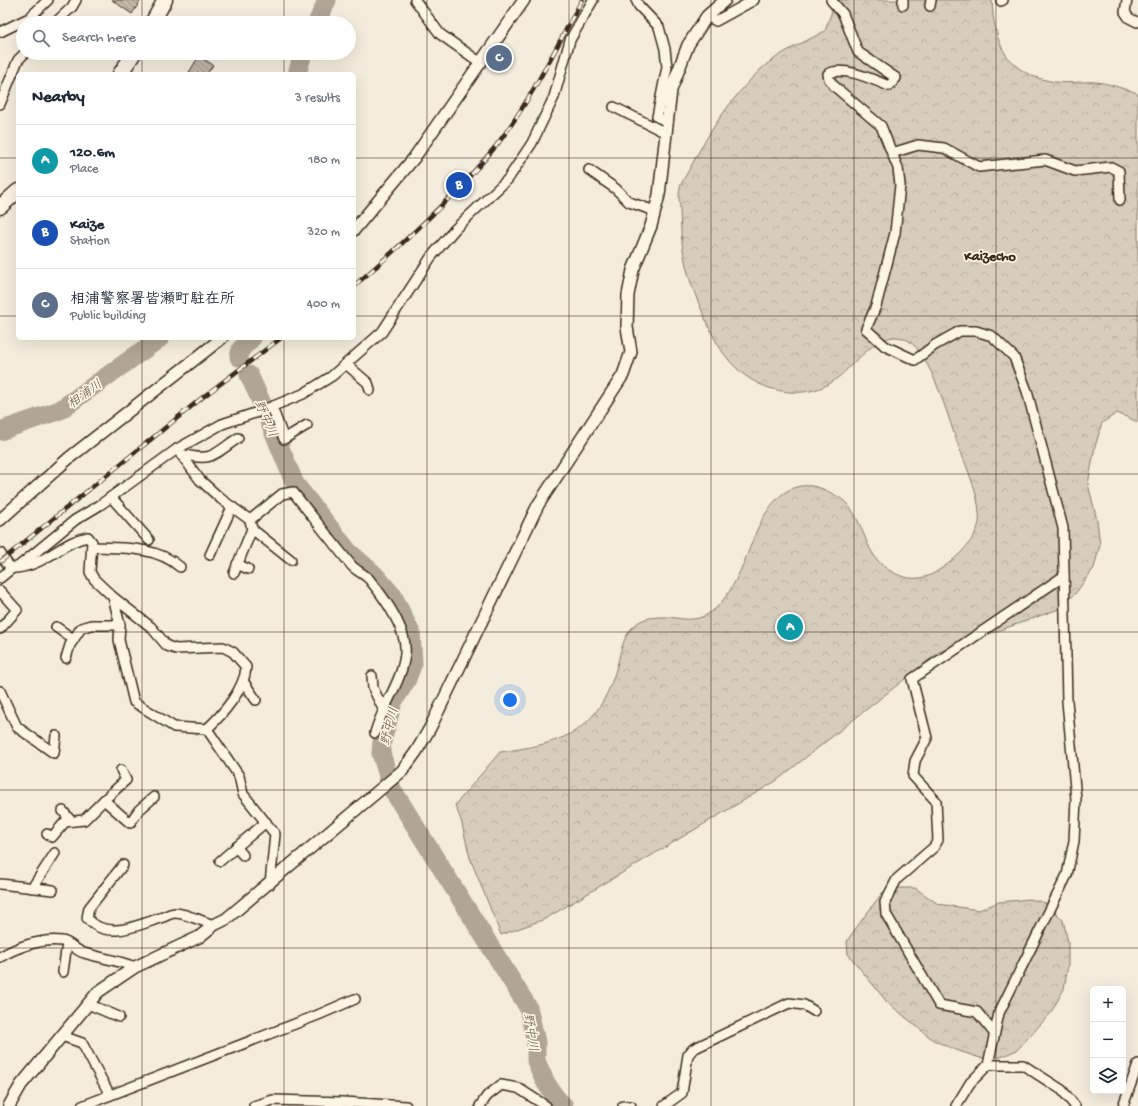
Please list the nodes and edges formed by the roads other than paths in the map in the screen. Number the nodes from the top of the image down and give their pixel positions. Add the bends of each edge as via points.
1 (48, 0) edge
2 (76, 0) edge
3 (165, 0) edge
4 (415, 0) edge
5 (524, 0) edge
6 (593, 0) edge
7 (636, 0) edge
8 (725, 0) edge
9 (754, 0) edge
10 (831, 0) edge
11 (1127, 0) edge
12 (31, 16) edge
13 (62, 16) edge
14 (156, 16) edge
15 (707, 16) junction
16 (1137, 22) edge
17 (16, 24) edge
18 (0, 32) edge
19 (18, 60) edge
20 (129, 60) edge
21 (481, 62) junction
22 (121, 72) edge
23 (0, 104) edge
24 (614, 107) dead end
25 (667, 127) junction
26 (892, 153) junction
27 (589, 170) dead end
28 (16, 193) edge
29 (1120, 200) dead end
30 (0, 207) edge
31 (655, 211) junction
32 (356, 228) edge
33 (219, 340) edge
34 (346, 364) junction
35 (370, 390) dead end
36 (272, 407) junction
37 (307, 425) dead end
38 (238, 438) dead end
39 (179, 452) junction
40 (111, 497) junction
41 (232, 507) junction
42 (0, 520) edge
43 (251, 524) junction
44 (149, 540) dead end
45 (92, 547) junction
46 (0, 553) edge
47 (210, 555) dead end
48 (291, 560) dead end
49 (180, 567) dead end
50 (11, 569) junction
51 (248, 569) dead end
52 (1064, 576) junction
53 (0, 578) edge
54 (0, 591) edge
55 (113, 597) junction
56 (120, 625) junction
57 (56, 627) dead end
58 (0, 629) edge
59 (73, 639) junction
60 (66, 658) dead end
61 (372, 676) dead end
62 (242, 682) junction
63 (0, 691) edge
64 (256, 700) dead end
65 (383, 709) junction
66 (206, 729) junction
67 (375, 733) dead end
68 (56, 736) dead end
69 (121, 770) dead end
70 (154, 797) dead end
71 (104, 800) junction
72 (63, 811) dead end
73 (71, 821) junction
74 (266, 822) junction
75 (47, 834) dead end
76 (236, 847) junction
77 (55, 853) dead end
78 (243, 855) dead end
79 (220, 862) dead end
80 (123, 866) dead end
81 (0, 884) edge
82 (270, 884) junction
83 (32, 888) junction
84 (53, 890) dead end
85 (214, 925) junction
86 (67, 943) junction
87 (0, 957) edge
88 (135, 966) junction
89 (63, 972) dead end
90 (355, 999) dead end
91 (88, 1004) junction
92 (814, 1011) dead end
93 (119, 1017) dead end
94 (994, 1033) junction
95 (62, 1036) junction
96 (1138, 1064) edge
97 (988, 1065) junction
98 (110, 1095) junction
99 (8, 1106) edge
100 (82, 1106) edge
101 (254, 1106) edge
102 (406, 1106) edge
103 (480, 1106) edge
104 (546, 1106) edge
105 (623, 1106) edge
106 (632, 1106) edge
107 (664, 1106) edge
108 (956, 1106) edge
109 (1074, 1106) edge
110 (1123, 1106) edge

1 - 12 street
2 - 13 street
3 - 14 highway
4 - 21 street via 440,34
5 - 21 street
6 - 34 street via 570,40 554,97 536,137 512,173 431,256 382,332
7 - 25 street via 659,27 665,49 667,67 657,117
8 - 15 street
9 - 15 street via 716,21
10 - 26 street via 843,14 858,52 896,78 889,86 855,73 833,71 828,74 834,86 881,126
11 - 16 street via 1125,12 1129,18
15 - 25 street via 688,45 671,90
17 - 18 street
19 - 23 street
20 - 22 highway
21 - 32 street via 414,158
24 - 25 street
25 - 31 street
26 - 29 street via 918,146 944,148 979,167 1045,160 1075,171 1111,167 1119,171
26 - 52 street via 898,168 900,185 895,233 876,306 866,329 885,346 915,360 960,331 976,331 992,336 1014,357 1027,391 1063,528
27 - 31 street via 616,189 629,202
28 - 30 highway
31 - 82 street via 633,270 628,295 627,327 631,352 623,375 538,505 430,728 402,771
33 - 42 street via 69,458
34 - 35 street via 368,384
34 - 36 street via 303,394
36 - 37 street via 284,438
36 - 39 street via 222,424
38 - 39 street via 209,458 197,458
39 - 40 street
39 - 41 street via 200,480
40 - 44 street
40 - 50 street via 75,520 19,566
41 - 43 street
41 - 47 street
43 - 48 street
43 - 51 street via 235,568
43 - 65 street via 282,494 294,492 354,567 368,578 391,609 402,633 406,653 399,676
45 - 49 street via 133,548 154,552 172,560
45 - 50 street via 88,537 80,538 48,558 27,567
45 - 55 street via 90,572
46 - 50 street
50 - 53 street
52 - 94 street via 1067,701 1076,799 1074,841 1067,875 999,1012
52 - 94 street via 912,679 927,738 915,761 913,776 936,801 938,840 934,847 897,879 885,902 886,914 939,1005 977,1012
54 - 58 street via 17,610
55 - 56 street
55 - 62 street via 151,627 167,646 176,650 223,647 233,652 246,667 246,677
56 - 59 street via 91,625 81,628
56 - 66 street via 119,640 134,702 174,728
57 - 59 street
59 - 60 street
61 - 65 street via 373,688
62 - 64 street
62 - 66 street via 222,715
63 - 68 street via 17,727 54,753
65 - 67 street
66 - 74 street via 239,776 243,794
69 - 71 street via 126,780
70 - 71 street via 139,810 130,823
71 - 73 street via 84,820
72 - 73 street
73 - 75 street via 65,822 52,837
74 - 76 street
74 - 82 street via 274,834
76 - 78 street
76 - 79 street
77 - 83 street
80 - 85 street via 89,908 88,918 92,923 116,930 135,927 175,913
81 - 83 street
82 - 85 street via 226,919
83 - 84 street
85 - 88 street via 198,937
86 - 87 street via 47,941 16,948
86 - 88 street via 81,952
86 - 89 street
88 - 91 street via 98,992
90 - 98 street
91 - 93 street
91 - 95 street
92 - 107 street via 804,1005 789,1003 693,1049 688,1055 682,1093
94 - 97 street
95 - 98 street via 82,1043
95 - 99 street via 21,1085
96 - 110 street
97 - 108 street via 970,1083
97 - 109 street via 1023,1065 1062,1090
98 - 100 street
101 - 102 street via 273,1100
103 - 104 street via 487,1096 501,1085 518,1088
105 - 106 street

